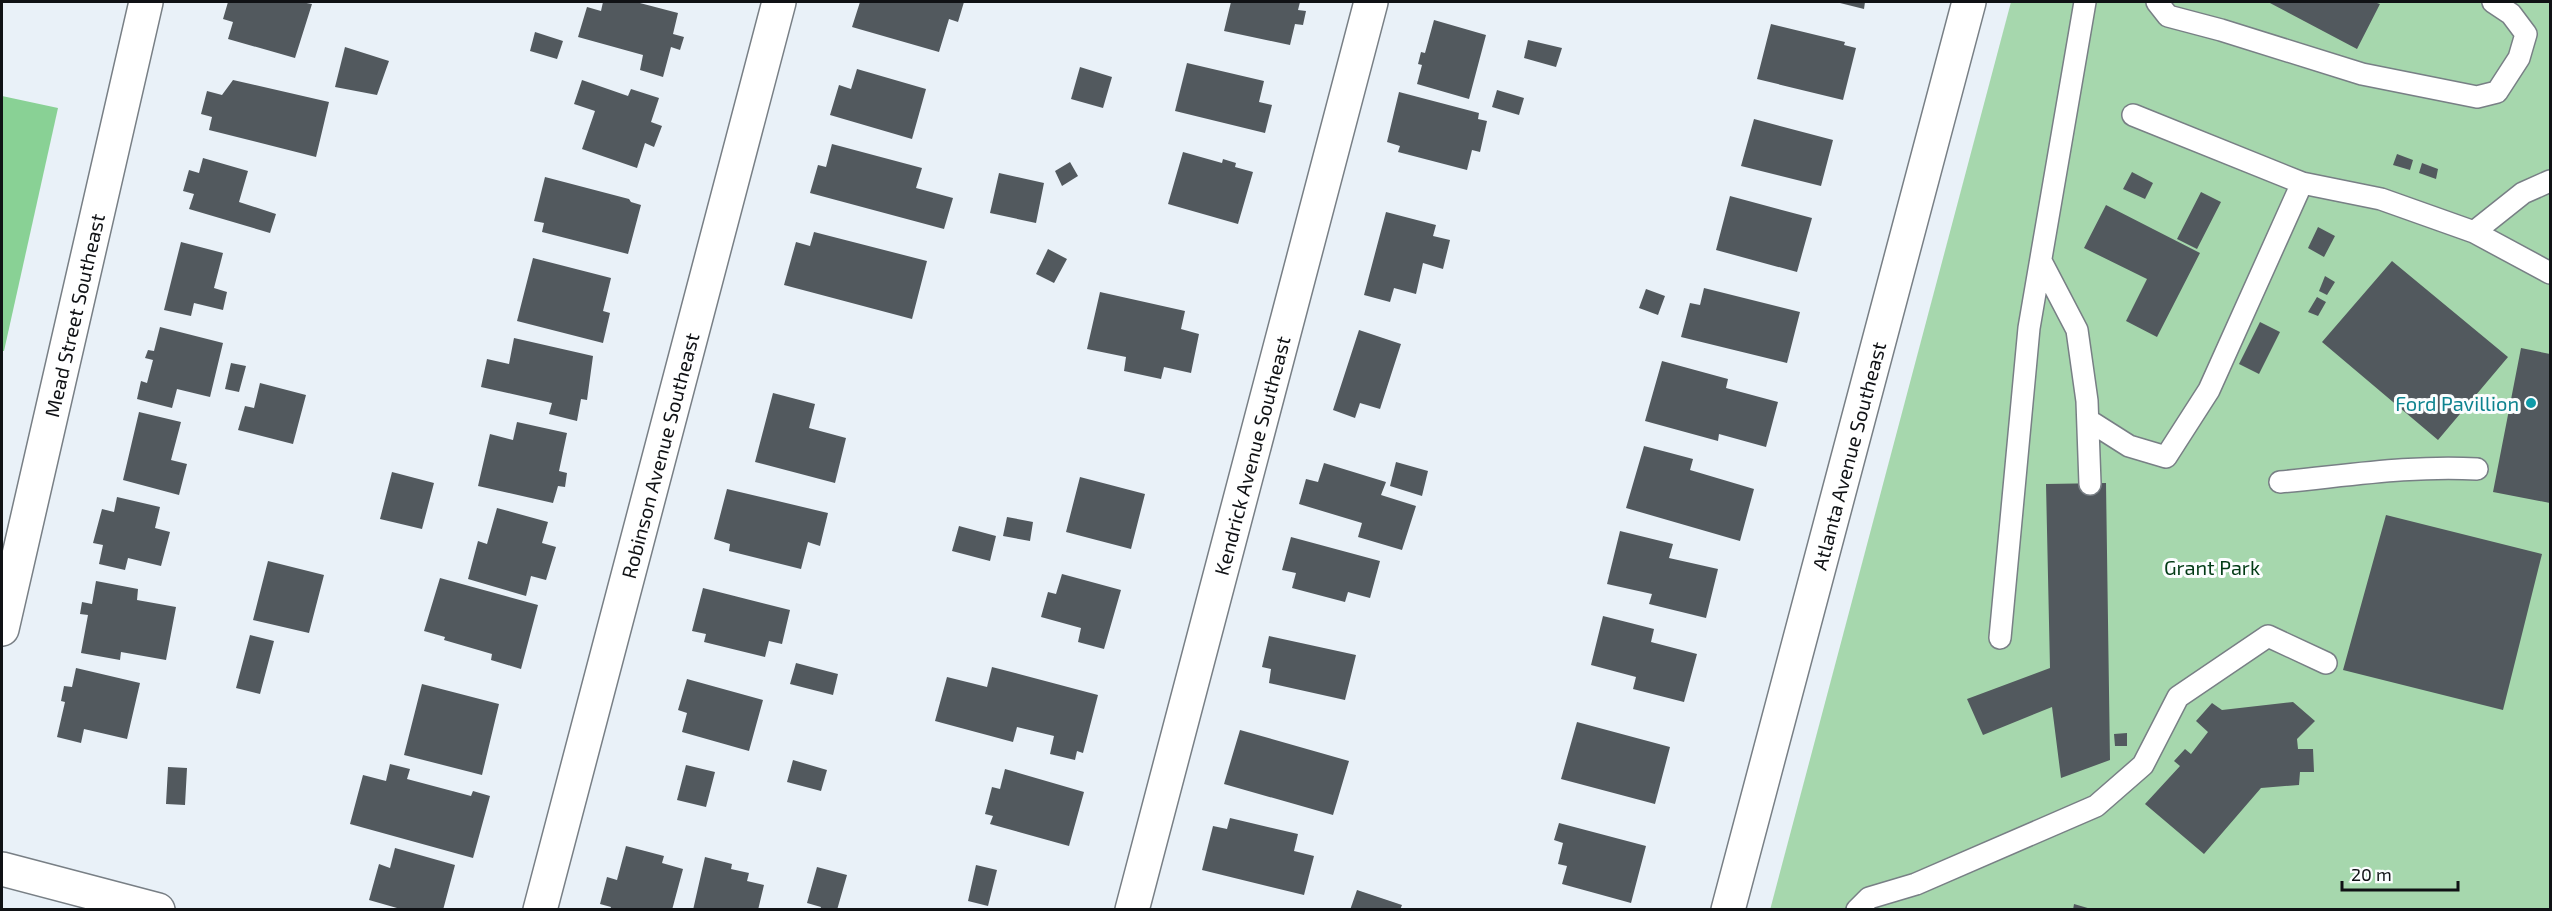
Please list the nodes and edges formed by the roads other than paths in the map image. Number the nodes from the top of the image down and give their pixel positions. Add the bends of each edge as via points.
1 (146, 2) edge
2 (779, 2) edge
3 (1371, 2) edge
4 (1969, 2) edge
5 (2085, 2) edge
6 (2157, 2) edge
7 (2493, 2) edge
8 (2133, 114) dead end
9 (2550, 181) edge
10 (2302, 183) junction
11 (2474, 232) junction
12 (2041, 261) junction
13 (2550, 273) edge
14 (2088, 420) junction
15 (2477, 469) dead end
16 (2280, 482) dead end
17 (2090, 484) dead end
18 (2, 629) edge
19 (2000, 638) dead end
20 (2326, 663) dead end
21 (2, 869) edge
22 (158, 909) edge
23 (540, 909) edge
24 (1132, 909) edge
25 (1728, 909) edge
26 (1857, 909) edge

1 - 18 street, Mead Street Southeast
2 - 23 street, Robinson Avenue Southeast
3 - 24 street, Kendrick Avenue Southeast
4 - 25 street, Atlanta Avenue Southeast
5 - 12 lane
6 - 7 lane via 2168,16 2362,74 2477,97 2497,92 2519,58 2526,34 2511,14
8 - 10 lane
9 - 11 lane via 2523,192
10 - 11 lane via 2381,199
10 - 14 lane via 2209,390 2166,457 2129,446
11 - 13 lane
12 - 14 lane via 2077,330
12 - 19 lane via 2029,328
14 - 17 lane
15 - 16 lane via 2449,467
20 - 26 lane via 2268,636 2178,697 2143,765 2096,806 1916,885 1869,898
21 - 22 street

